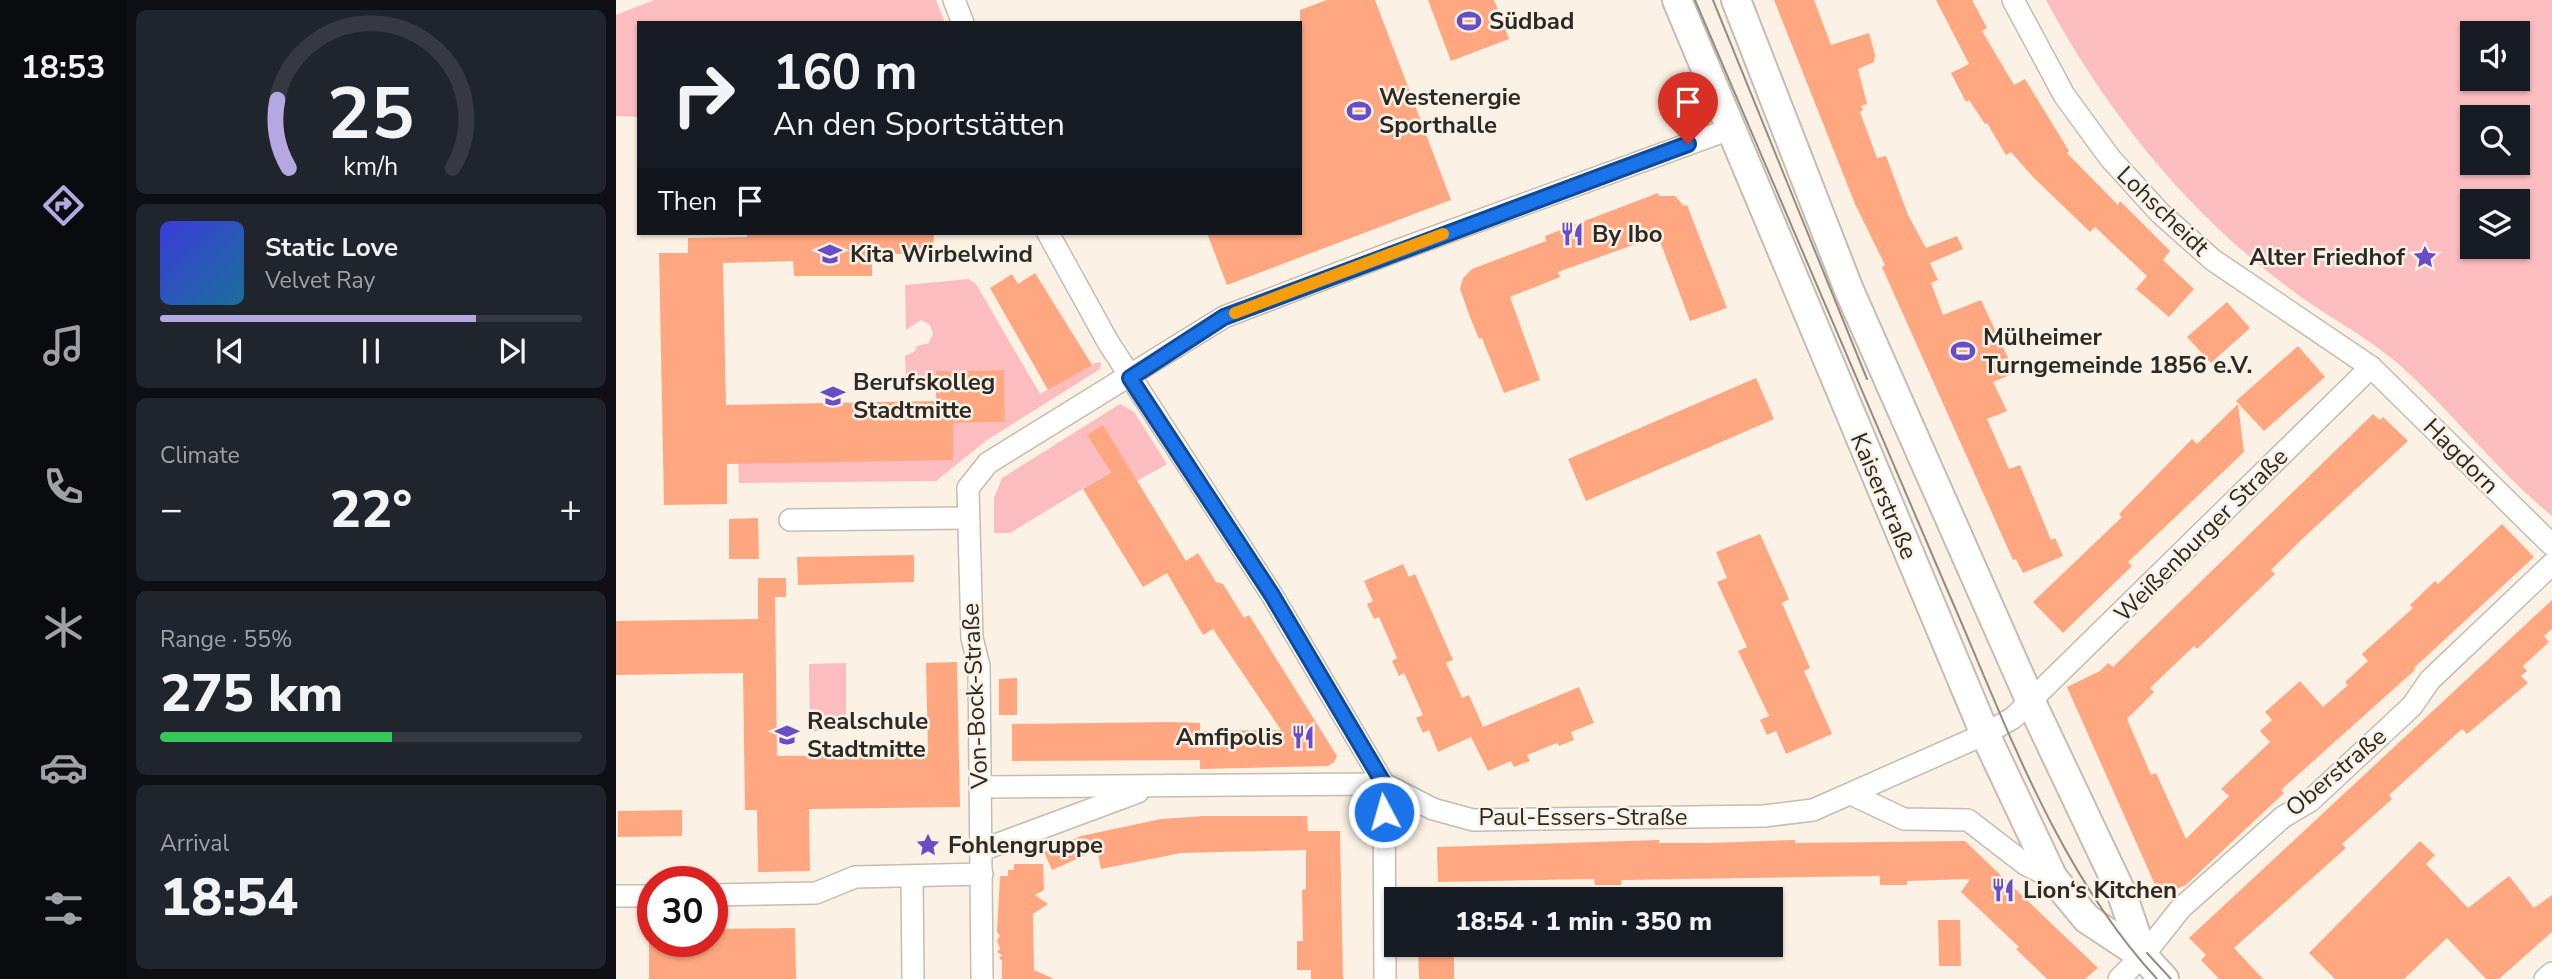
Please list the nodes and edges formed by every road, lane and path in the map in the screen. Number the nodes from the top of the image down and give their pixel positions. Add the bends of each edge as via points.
1 (954, 0) edge
2 (1677, 0) edge
3 (1736, 0) edge
4 (2013, 0) edge
5 (962, 21) edge
6 (1730, 130) junction
7 (1049, 235) edge
8 (2371, 368) junction
9 (1130, 378) junction
10 (968, 518) junction
11 (790, 520) dead end
12 (2552, 545) edge
13 (2552, 564) edge
14 (2031, 702) junction
15 (1985, 734) junction
16 (1384, 784) junction
17 (980, 787) junction
18 (1150, 787) junction
19 (1853, 795) junction
20 (982, 850) junction
21 (982, 874) junction
22 (912, 877) junction
23 (2053, 877) junction
24 (728, 895) edge
25 (616, 896) edge
26 (637, 896) edge
27 (2143, 956) junction
28 (2552, 973) edge
29 (913, 979) edge
30 (982, 979) edge
31 (1385, 979) edge
32 (2119, 979) edge
33 (2164, 979) edge
34 (2545, 979) edge

1 - 5 street
2 - 6 main road, Kaiserstraße
3 - 14 main road, Kaiserstraße via 1849,290
4 - 8 street, Lohscheidt via 2064,95 2110,158 2160,213 2213,260
6 - 9 street, Von-Bock-Straße via 1224,317
6 - 15 main road, Kaiserstraße
7 - 9 street
8 - 12 street, Hagdorn
8 - 14 street, Weißenburger Straße
9 - 10 street, Von-Bock-Straße via 988,463 968,488
9 - 16 street via 1272,595
10 - 11 street
10 - 17 street, Von-Bock-Straße via 972,638 979,666
13 - 27 street, Oberstraße via 2310,801 2283,817 2181,908
14 - 15 street, Weißenburger Straße
14 - 27 main road, Kaiserstraße via 2122,894
15 - 19 street, Paul-Essers-Straße
15 - 23 main road, Kaiserstraße
16 - 18 street, Paul-Essers-Straße
16 - 19 street, Paul-Essers-Straße via 1433,809 1473,820 1764,816 1813,810
16 - 31 street
17 - 18 street, Paul-Essers-Straße
17 - 20 street, Von-Bock-Straße
18 - 20 street, Paul-Essers-Straße
19 - 23 street via 1905,819 1968,820 2025,864
20 - 21 street, Von-Bock-Straße
21 - 22 street
21 - 30 street
22 - 24 street via 855,877 816,893
22 - 29 street
23 - 27 main road, Kaiserstraße via 2087,919
25 - 26 street
27 - 32 street, Oberstraße
27 - 33 main road, Kaiserstraße
28 - 34 street

